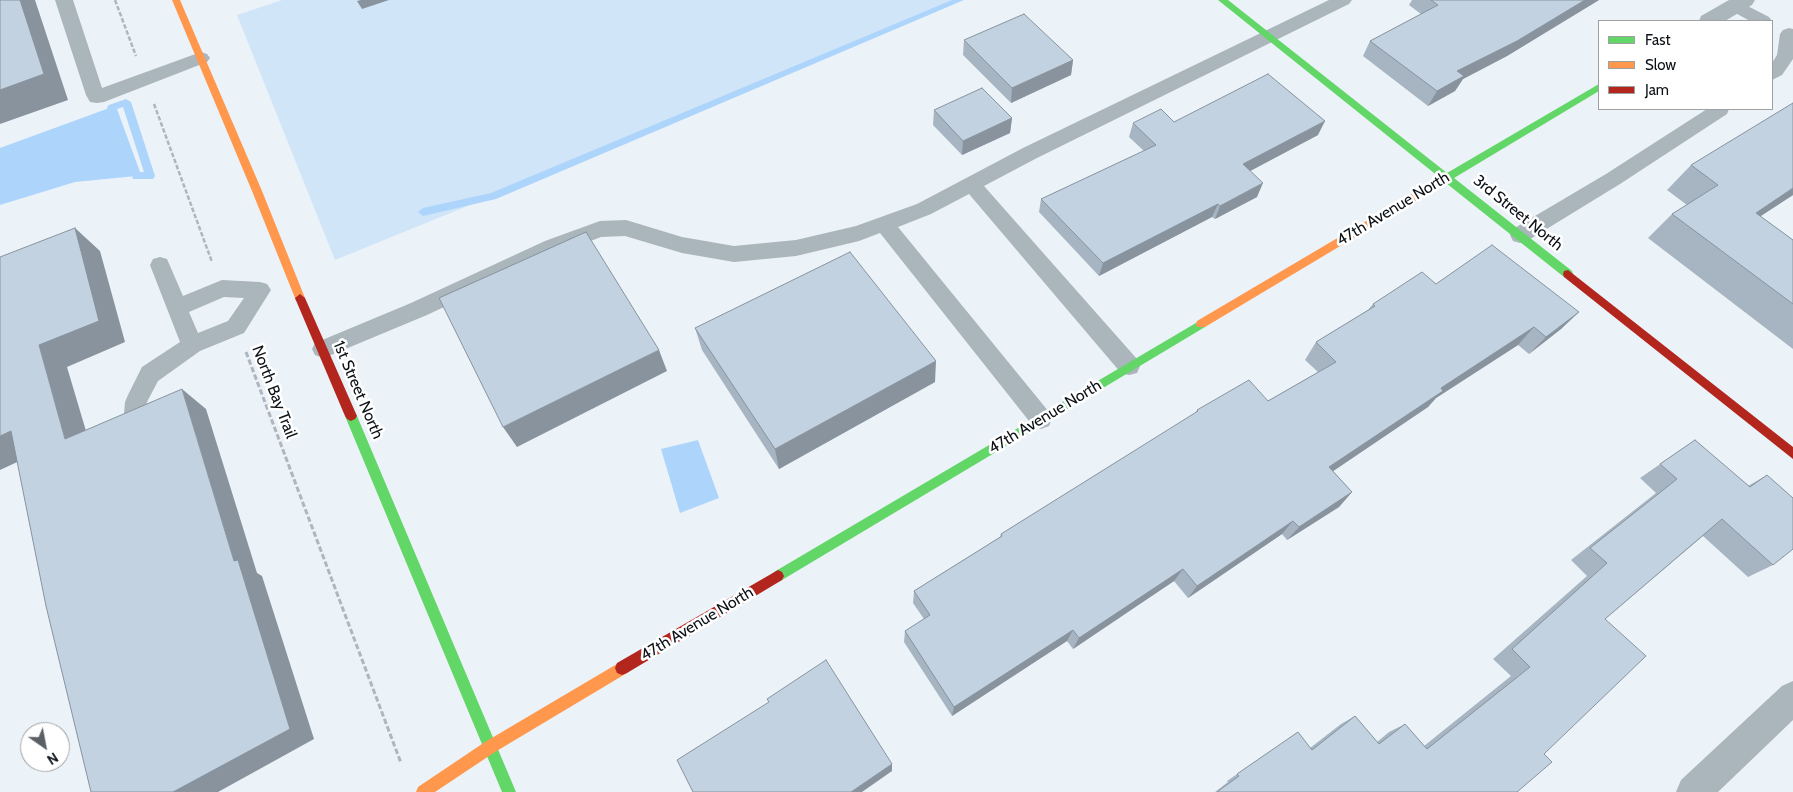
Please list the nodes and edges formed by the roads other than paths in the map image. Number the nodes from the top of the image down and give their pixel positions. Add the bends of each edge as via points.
1 (64, 0) edge
2 (176, 0) edge
3 (1222, 0) edge
4 (1343, 0) edge
5 (1740, 3) edge
6 (1712, 20) edge
7 (1762, 20) edge
8 (1773, 26) edge
9 (1791, 35) edge
10 (1268, 37) junction
11 (200, 58) junction
12 (1773, 74) edge
13 (1598, 87) edge
14 (1718, 110) edge
15 (1447, 177) junction
16 (971, 184) junction
17 (884, 224) junction
18 (1520, 235) junction
19 (160, 265) dead end
20 (290, 277) junction
21 (260, 290) junction
22 (177, 308) junction
23 (192, 345) junction
24 (323, 350) junction
25 (1130, 366) junction
26 (1041, 419) junction
27 (134, 425) edge
28 (1793, 454) edge
29 (1793, 697) edge
30 (490, 747) junction
31 (423, 792) edge
32 (509, 792) edge
33 (1693, 792) edge

1 - 11 lane via 95,95 102,96
2 - 11 street, 1st Street North
3 - 10 street, 3rd Street North
4 - 10 lane
5 - 6 street
5 - 7 lane
8 - 9 lane
9 - 12 lane via 1786,56
10 - 15 street, 3rd Street North
10 - 16 lane
11 - 20 street, 1st Street North
13 - 15 street, 47th Avenue North
14 - 18 lane
15 - 18 street, 3rd Street North
15 - 25 street, 47th Avenue North
16 - 17 lane via 924,209
16 - 25 lane
17 - 24 lane via 796,248 734,254 682,245 626,228 600,229 552,247
17 - 26 lane
18 - 28 street, 3rd Street North
19 - 22 lane
20 - 21 lane
20 - 24 street, 1st Street North
21 - 22 lane via 222,288
21 - 23 lane via 236,327
22 - 23 lane
23 - 27 lane via 150,374 136,402
24 - 30 street, 1st Street North
25 - 26 street, 47th Avenue North
26 - 30 street, 47th Avenue North
29 - 33 street
30 - 31 street, 47th Avenue North
30 - 32 street, 1st Street North

